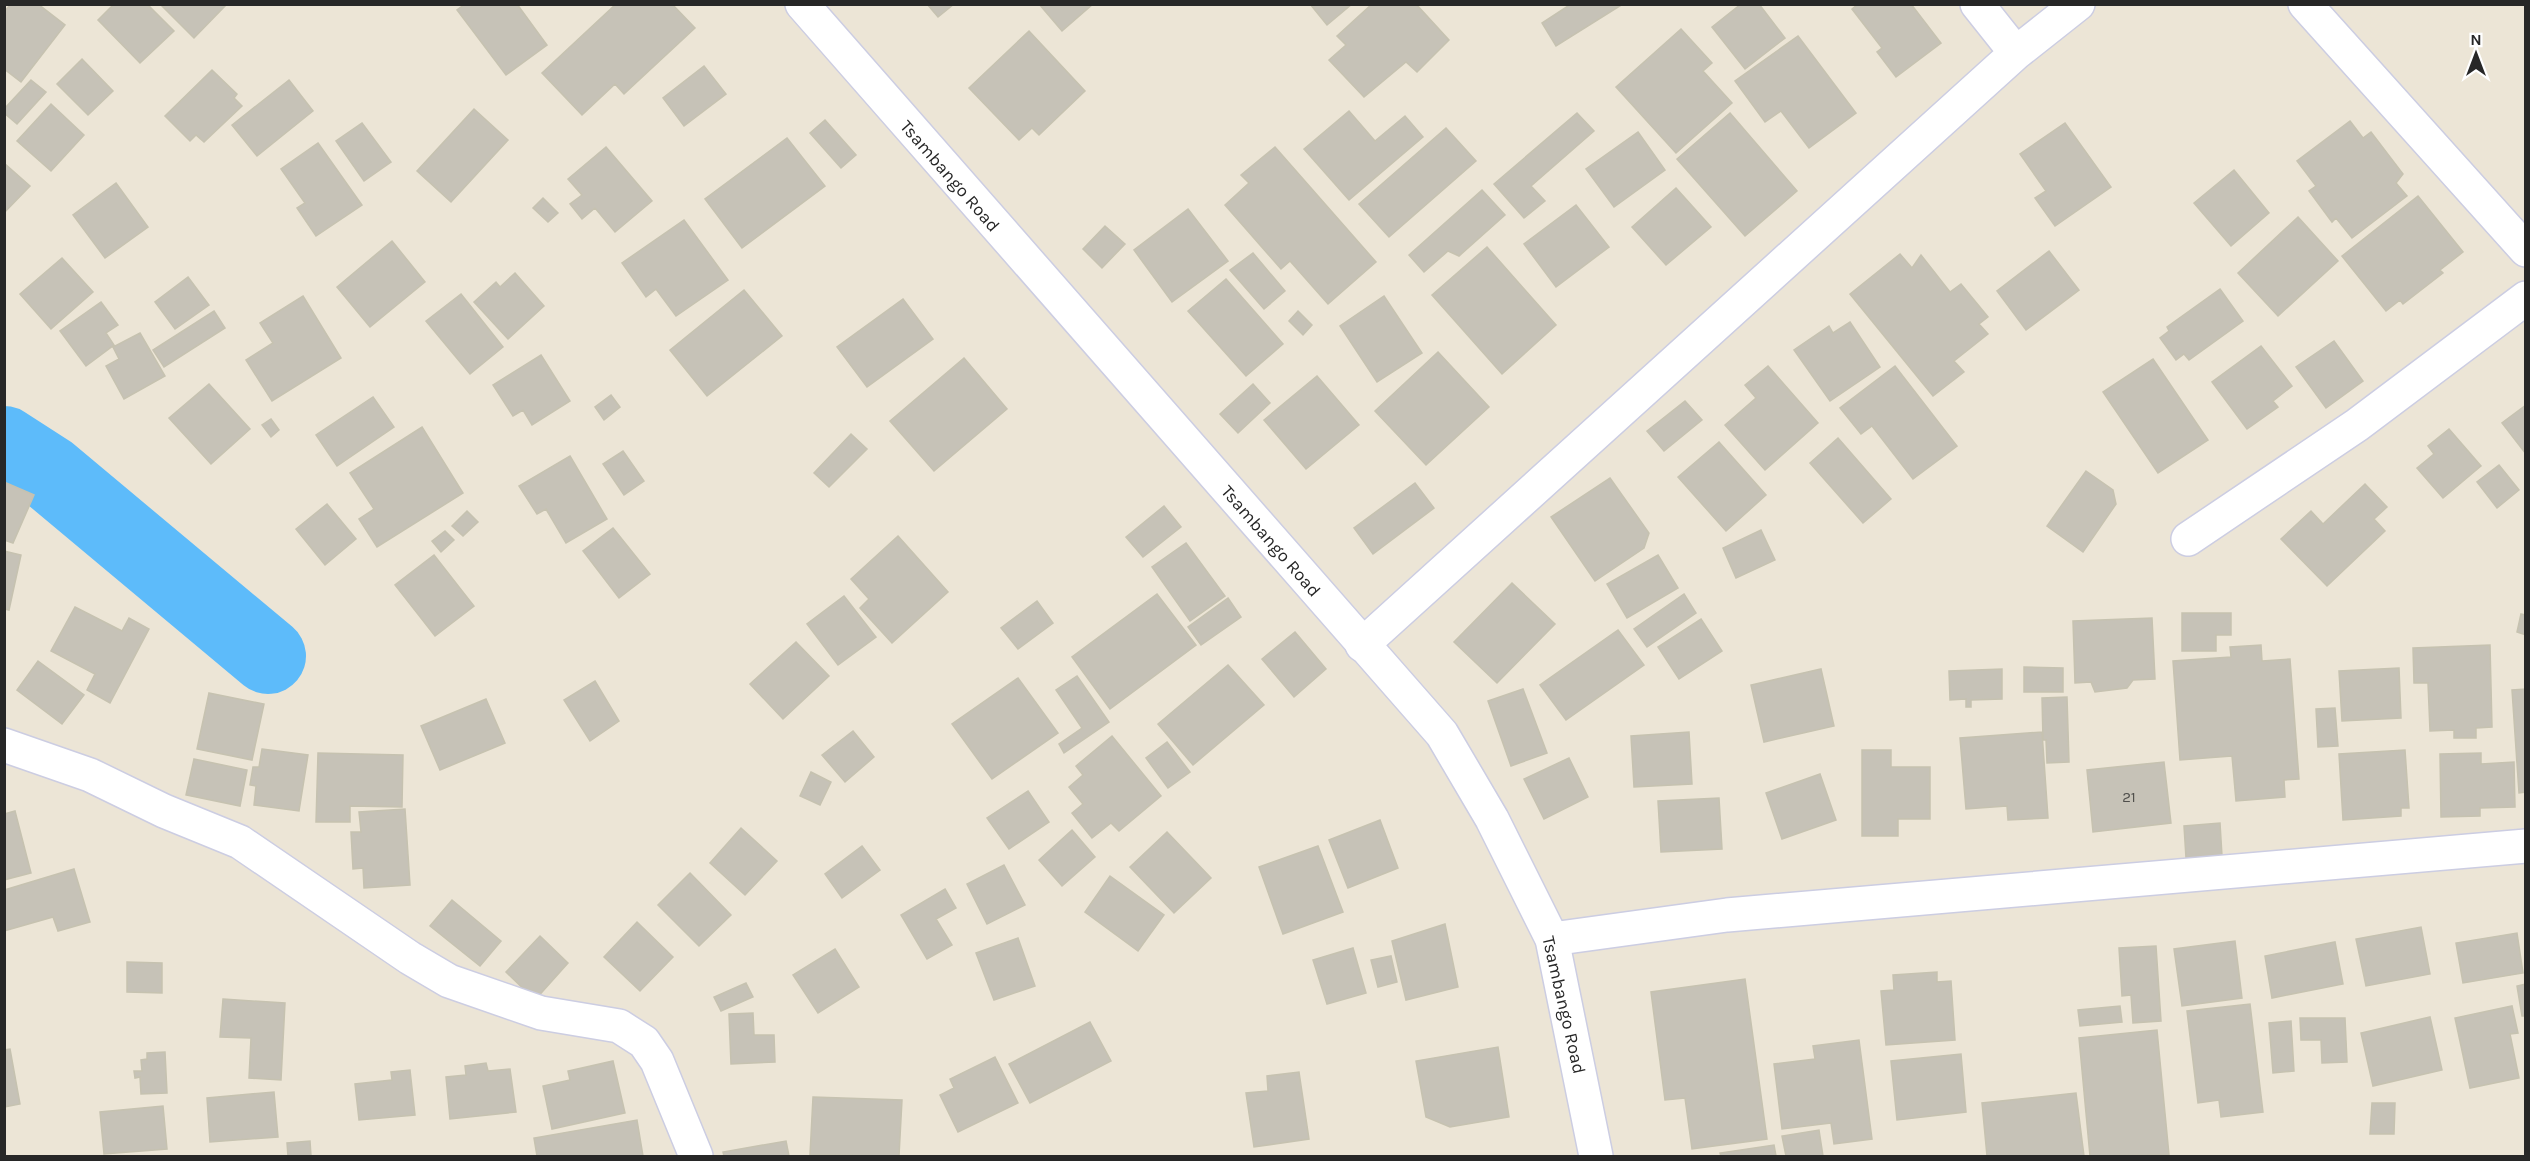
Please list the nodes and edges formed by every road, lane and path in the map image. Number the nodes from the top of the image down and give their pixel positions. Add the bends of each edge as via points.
1 (802, 4) edge
2 (1977, 4) edge
3 (2078, 4) edge
4 (2305, 4) edge
5 (2016, 53) junction
6 (2526, 250) edge
7 (2526, 298) edge
8 (2188, 539) dead end
9 (1362, 645) junction
10 (4, 745) edge
11 (2526, 846) edge
12 (1552, 939) junction
13 (696, 1156) edge
14 (1596, 1156) edge

1 - 9 street, Tsambango Road
2 - 5 street
3 - 5 street
4 - 6 street
5 - 9 street
7 - 8 street via 2357,424
9 - 12 street, Tsambango Road via 1442,734 1492,819
10 - 13 street via 90,775 240,842 449,981 541,1013 620,1026 644,1042 657,1061
11 - 12 street via 1728,915
12 - 14 street, Tsambango Road

